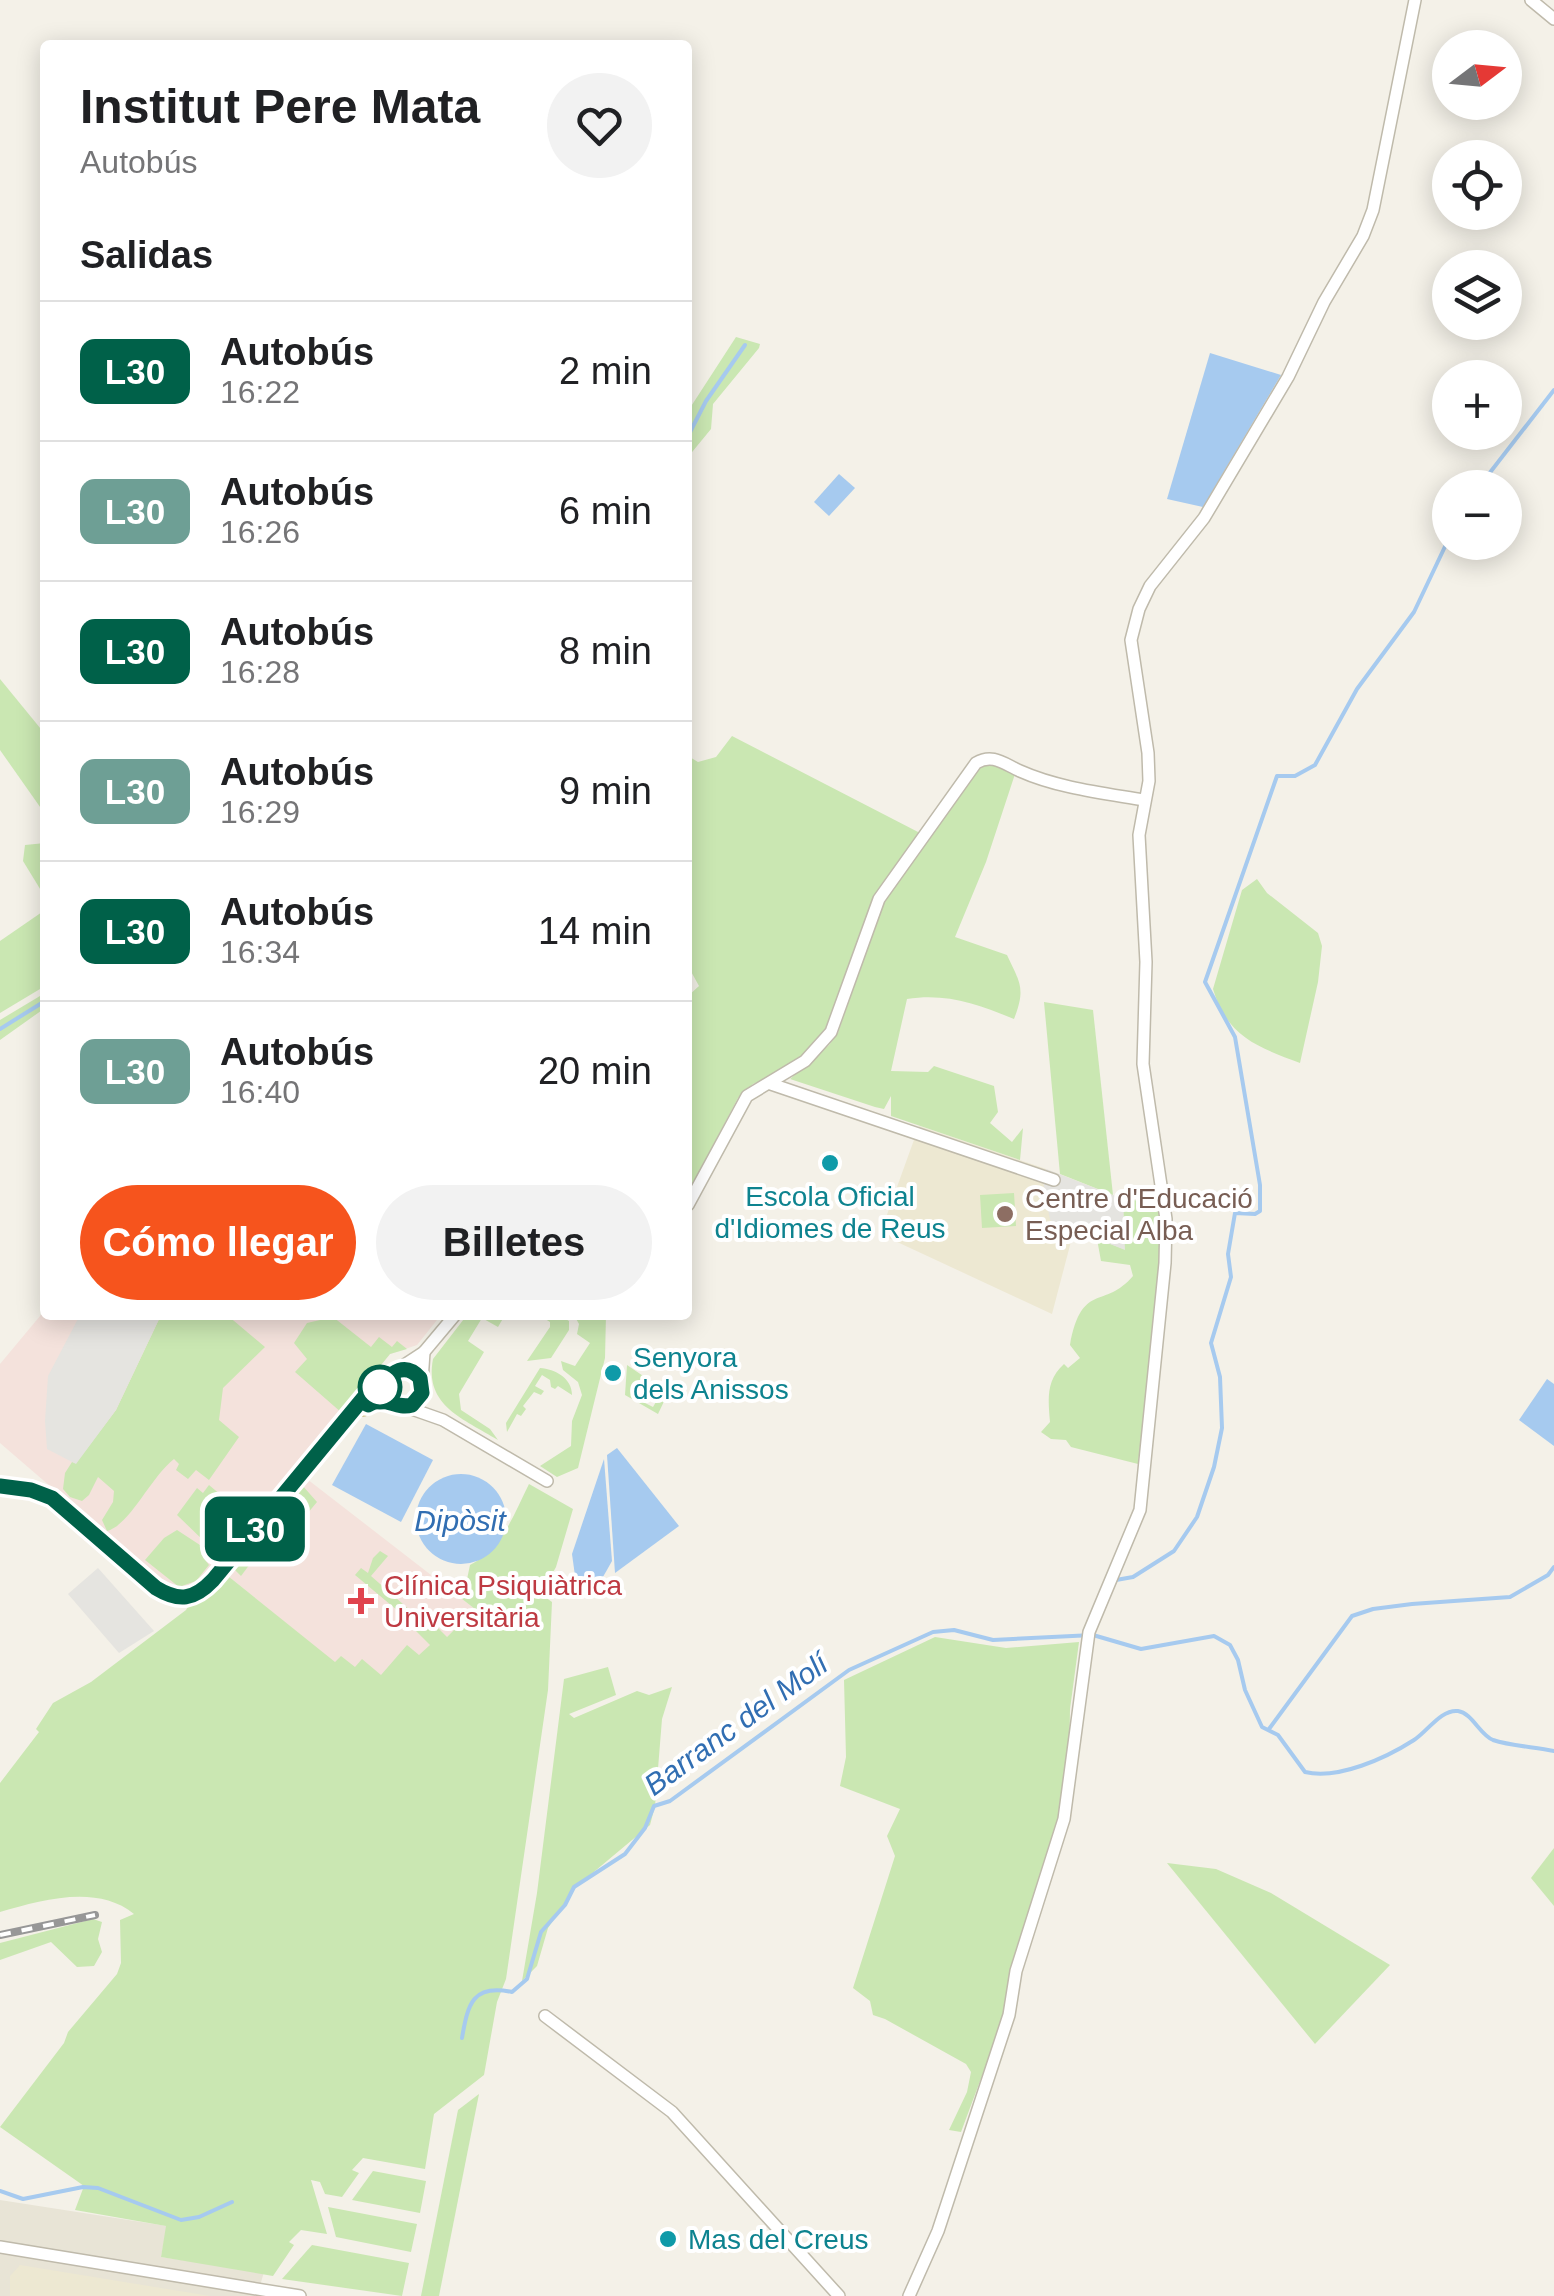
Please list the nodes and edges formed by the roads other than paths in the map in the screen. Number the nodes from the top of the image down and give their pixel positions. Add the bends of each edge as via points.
1 (1416, 0) edge
2 (1531, 0) edge
3 (1554, 18) edge
4 (1144, 800) junction
5 (772, 1084) junction
6 (1054, 1180) dead end
7 (692, 1198) edge
8 (452, 1320) edge
9 (424, 1352) junction
10 (398, 1369) junction
11 (420, 1378) junction
12 (387, 1392) junction
13 (422, 1393) junction
14 (406, 1407) junction
15 (443, 1420) junction
16 (547, 1481) dead end
17 (0, 1486) edge
18 (545, 2016) dead end
19 (0, 2247) edge
20 (242, 2292) edge
21 (300, 2296) edge
22 (839, 2296) edge
23 (908, 2296) edge

1 - 4 street via 1363,236 1204,518 1139,609 1131,640 1148,753
2 - 3 street
4 - 5 street via 1038,778 996,758 976,763 879,899 831,1032
4 - 23 street via 1138,835 1146,962 1143,1064 1166,1219 1166,1263 1140,1510 1089,1632 1064,1820 1016,1971 1009,2015 938,2231
5 - 6 street
5 - 7 street via 747,1096
8 - 9 street
9 - 10 street
9 - 11 street
10 - 11 street
10 - 12 street via 390,1374
11 - 13 street
12 - 14 street
12 - 17 street via 347,1418 213,1580 186,1598 156,1588 52,1498
13 - 14 street
13 - 15 street
14 - 15 street
15 - 16 street
18 - 22 street via 672,2112
19 - 20 street via 185,2276
20 - 21 street

